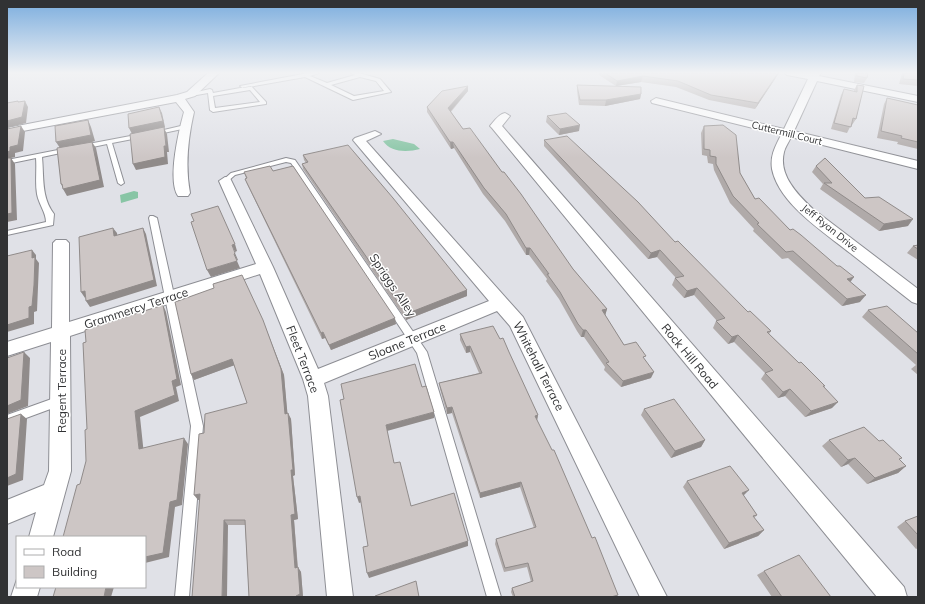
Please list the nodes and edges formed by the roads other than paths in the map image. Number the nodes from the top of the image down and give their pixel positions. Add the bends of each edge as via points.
1 (162, 101) edge
2 (181, 101) edge
3 (211, 101) edge
4 (262, 101) edge
5 (656, 101) dead end
6 (803, 101) edge
7 (505, 116) dead end
8 (185, 127) junction
9 (7, 130) edge
10 (787, 133) junction
11 (374, 134) dead end
12 (109, 142) junction
13 (39, 155) junction
14 (7, 162) edge
15 (918, 165) edge
16 (225, 181) joint
17 (121, 183) dead end
18 (182, 193) dead end
19 (153, 218) dead end
20 (7, 233) edge
21 (61, 243) dead end
22 (265, 267) junction
23 (170, 297) junction
24 (918, 298) edge
25 (500, 303) junction
26 (61, 332) junction
27 (414, 339) junction
28 (7, 349) edge
29 (313, 379) junction
30 (62, 401) junction
31 (7, 420) edge
32 (54, 493) junction
33 (7, 512) edge
34 (41, 536) edge
35 (182, 597) edge
36 (340, 597) edge
37 (494, 597) edge
38 (654, 597) edge
39 (894, 597) edge

1 - 9 street
2 - 8 street via 189,112
3 - 4 lane via 213,110 264,104
5 - 10 street, Cuttermill Court
6 - 10 street, Jeff Ryan Drive
7 - 39 street, Rock Hill Road via 496,126
8 - 12 lane
8 - 18 street via 180,174
10 - 15 street, Cuttermill Court
10 - 24 street, Jeff Ryan Drive via 776,161 783,183 793,197 808,212
11 - 25 street, Whitehall Terrace via 359,140
12 - 13 lane
12 - 17 lane
13 - 14 lane
13 - 20 lane via 42,200 50,214 50,223
16 - 22 street, Fleet Terrace
16 - 27 lane, Spriggs Alley via 234,174 286,160 293,161
19 - 23 lane
21 - 26 street, Regent Terrace
22 - 23 street, Grammercy Terrace
22 - 29 street, Fleet Terrace
23 - 26 street, Grammercy Terrace
23 - 35 lane via 197,426
25 - 27 street, Sloane Terrace
25 - 38 street, Whitehall Terrace via 517,322
26 - 28 street, Grammercy Terrace
26 - 30 street, Regent Terrace
27 - 29 street, Sloane Terrace
27 - 37 lane, Spriggs Alley via 422,352
29 - 36 street, Fleet Terrace via 318,396
30 - 31 lane
30 - 32 street, Regent Terrace via 60,471
32 - 33 street
32 - 34 street, Regent Terrace

